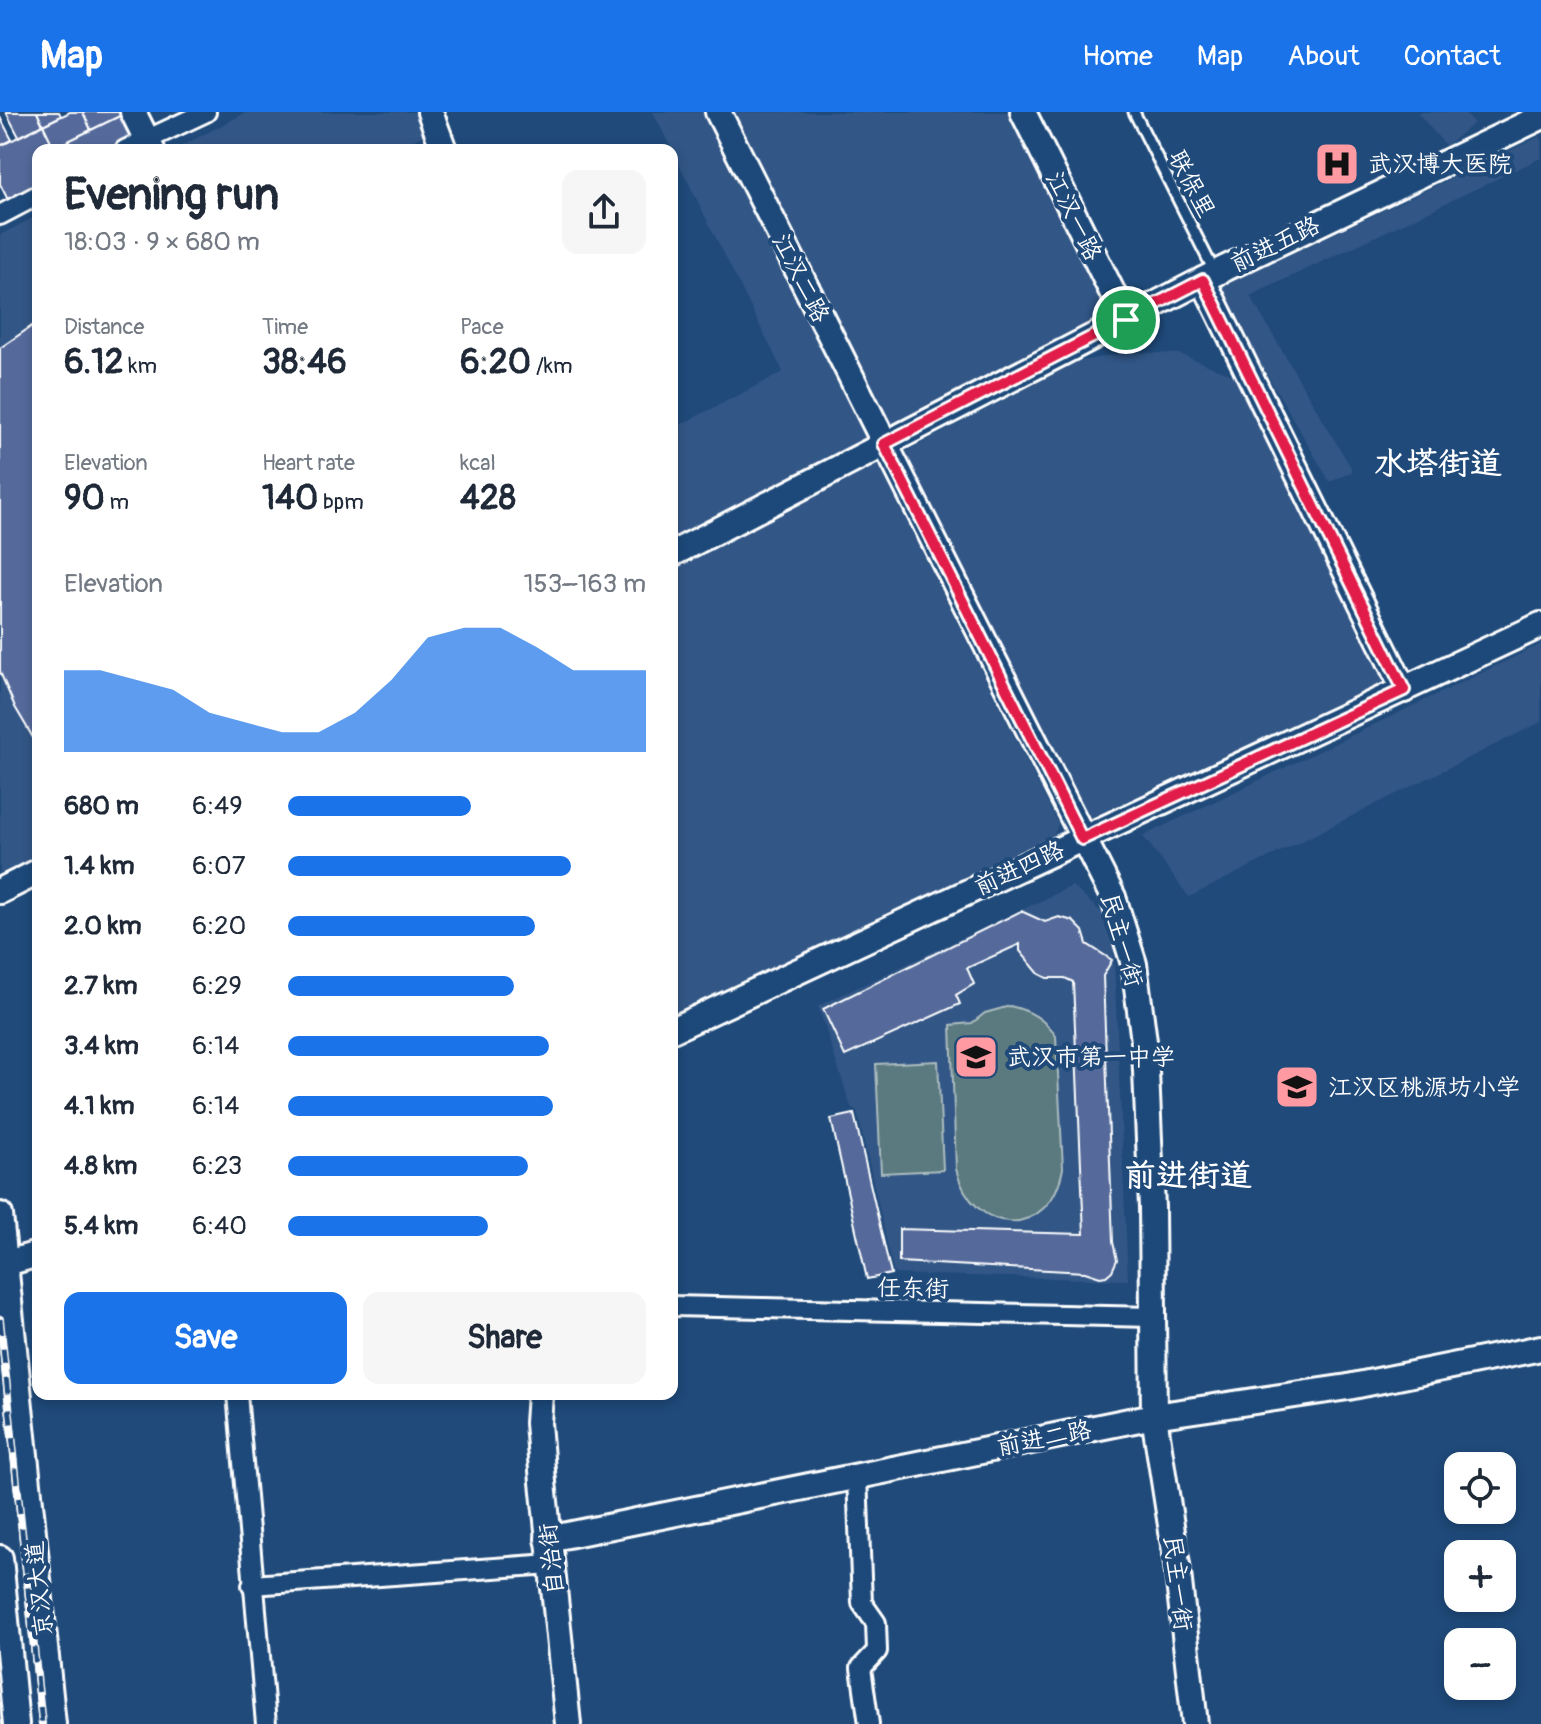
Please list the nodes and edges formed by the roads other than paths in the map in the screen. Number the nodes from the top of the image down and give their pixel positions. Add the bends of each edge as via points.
1 (133, 112) edge
2 (206, 112) edge
3 (430, 112) edge
4 (718, 112) edge
5 (1023, 112) edge
6 (1134, 112) edge
7 (1541, 117) edge
8 (141, 144) edge
9 (145, 144) edge
10 (442, 144) edge
11 (32, 198) edge
12 (1, 211) edge
13 (1209, 277) junction
14 (1126, 320) junction
15 (884, 444) junction
16 (678, 551) edge
17 (1541, 625) edge
18 (1404, 690) junction
19 (1082, 839) junction
20 (32, 875) edge
21 (0, 891) edge
22 (678, 1027) edge
23 (0, 1215) edge
24 (32, 1256) edge
25 (2, 1265) edge
26 (678, 1306) edge
27 (1153, 1317) junction
28 (1541, 1348) edge
29 (237, 1400) edge
30 (540, 1400) edge
31 (1154, 1416) junction
32 (857, 1476) junction
33 (548, 1539) junction
34 (0, 1558) edge
35 (551, 1564) junction
36 (252, 1585) junction
37 (16, 1724) edge
38 (53, 1724) edge
39 (266, 1724) edge
40 (568, 1724) edge
41 (869, 1724) edge
42 (1195, 1724) edge

1 - 8 street
2 - 9 street
3 - 10 street
4 - 15 street, 江汉二路
5 - 14 street, 江汉一路
6 - 13 lane, 联保里
7 - 13 street, 前进五路
11 - 12 street
13 - 14 street, 前进五路
13 - 18 street
14 - 15 street, 前进五路
15 - 16 street, 前进五路
15 - 19 street, 民主一街
17 - 18 street, 前进四路
18 - 19 street, 前进四路
19 - 22 street, 前进四路
19 - 27 street, 民主一街 via 1113,897 1134,964 1145,1049
20 - 21 street
23 - 25 street, 京汉大道
24 - 25 street
25 - 38 street, 京汉大道
26 - 27 street, 任东街
27 - 31 street, 民主一街
28 - 31 street, 前进二路 via 1348,1387
29 - 36 street
30 - 33 street, 自治街
31 - 32 street, 前进二路
31 - 42 street, 民主一街
32 - 33 street, 前进二路
32 - 41 street via 862,1603 876,1623 877,1651 861,1668
33 - 35 street, 自治街
34 - 37 street, 京汉大道
35 - 36 street
35 - 40 street, 自治街
36 - 39 street

